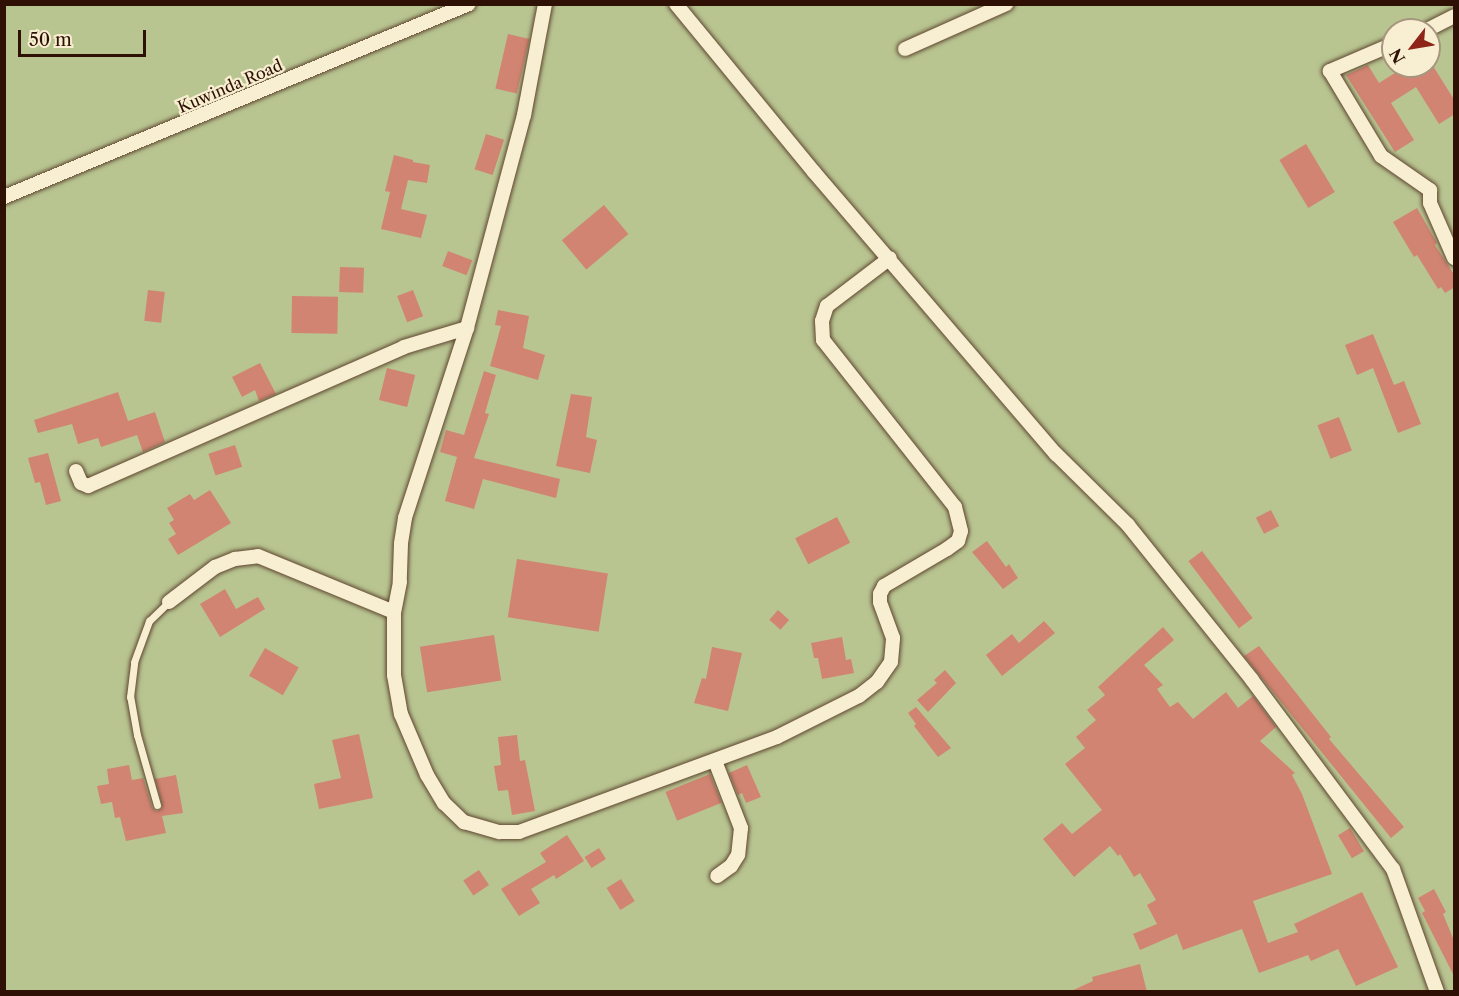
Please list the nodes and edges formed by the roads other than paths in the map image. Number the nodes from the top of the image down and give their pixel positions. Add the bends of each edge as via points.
1 (469, 4) edge
2 (545, 4) edge
3 (676, 4) edge
4 (1006, 4) edge
5 (1455, 16) edge
6 (1441, 23) edge
7 (905, 49) dead end
8 (1381, 49) edge
9 (4, 197) edge
10 (890, 258) junction
11 (1455, 258) edge
12 (467, 328) junction
13 (76, 471) dead end
14 (169, 602) joint
15 (394, 612) junction
16 (715, 761) junction
17 (157, 805) dead end
18 (717, 876) dead end
19 (1437, 992) edge

1 - 9 street, Kuwinda Road
2 - 12 street via 524,115
3 - 10 street
4 - 7 street
5 - 6 street
8 - 11 street via 1330,71 1381,156 1430,190 1430,203
10 - 16 street via 828,306 822,321 824,340 955,507 961,531 958,541 884,586 880,602 893,639 891,662 877,682 859,696 777,737
10 - 19 street via 1056,454 1128,525 1304,749 1393,869
12 - 13 street via 404,347 88,486 81,483
12 - 15 street via 405,518
14 - 15 street via 214,567 258,556
14 - 17 lane via 149,621 134,662 130,697
15 - 16 street via 394,675 402,714 427,775 444,803 464,822 500,832 519,832
16 - 18 street via 741,828 738,855

